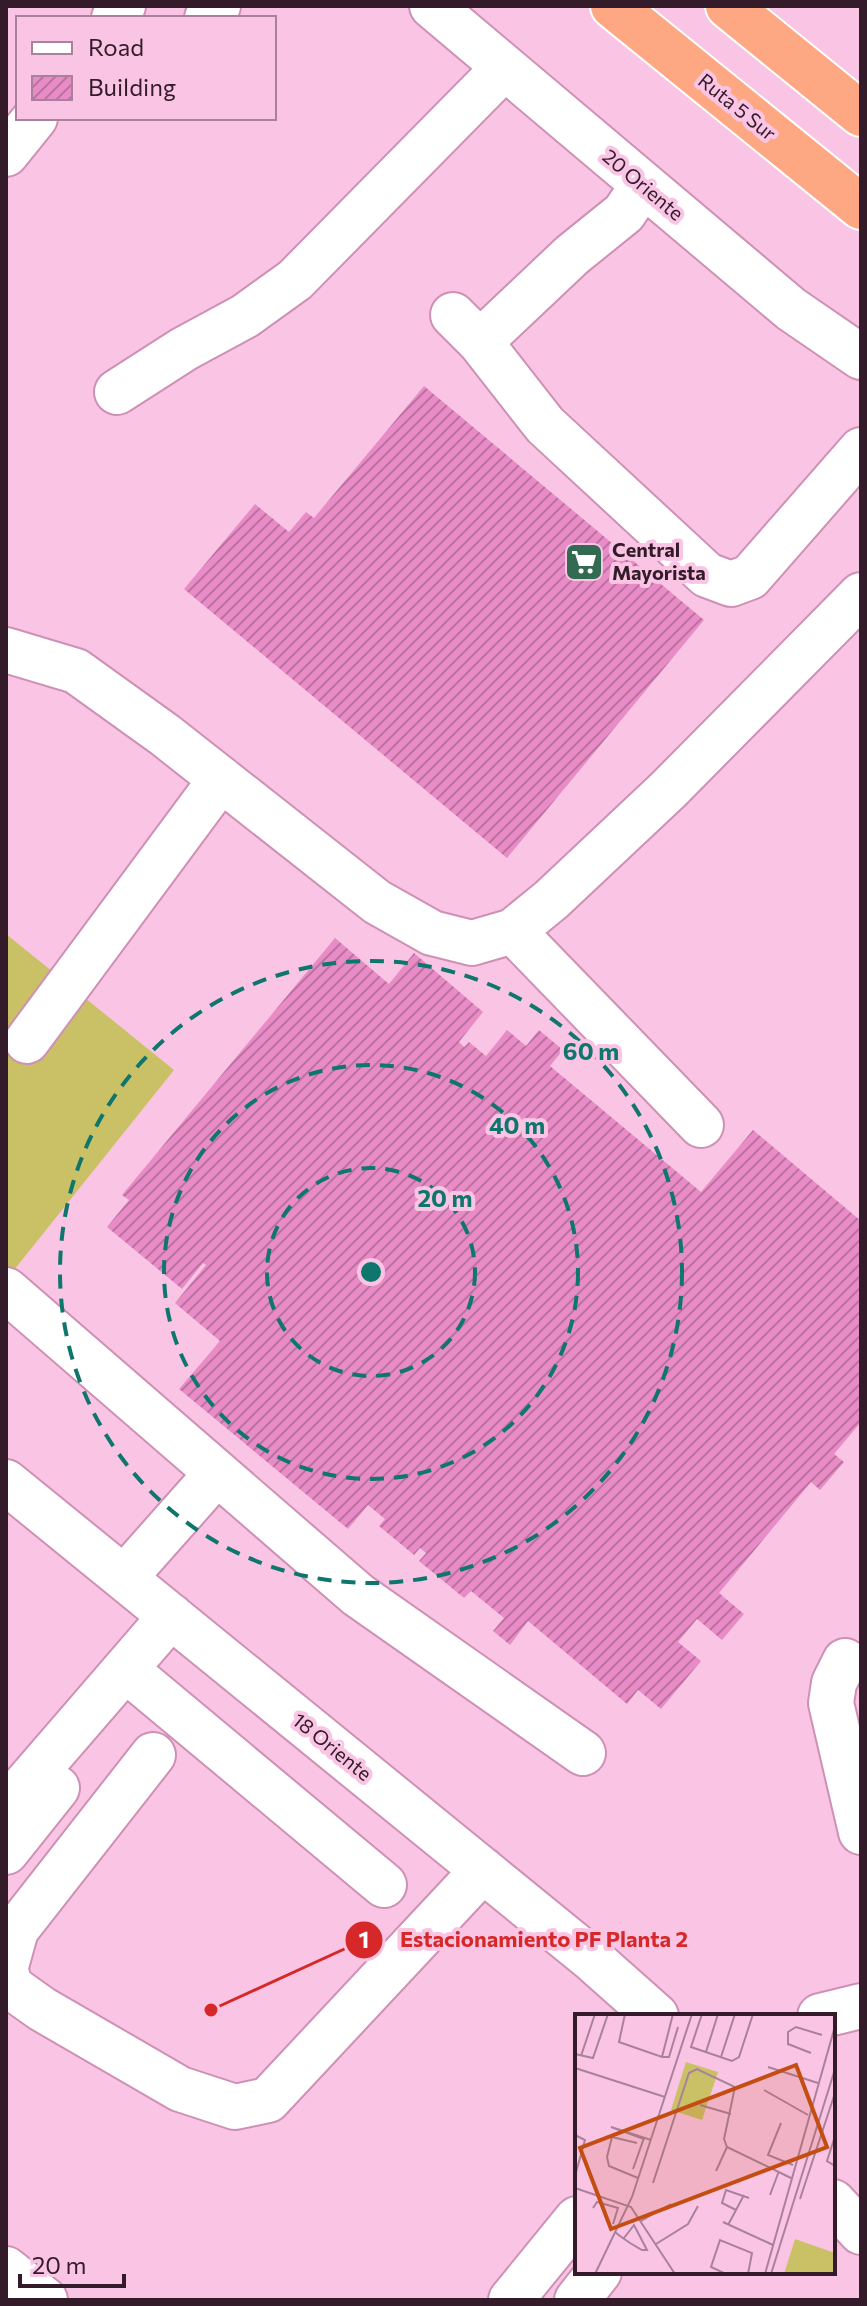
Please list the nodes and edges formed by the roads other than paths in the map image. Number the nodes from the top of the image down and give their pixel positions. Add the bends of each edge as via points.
1 (432, 6) edge
2 (613, 6) edge
3 (728, 6) edge
4 (504, 68) junction
5 (861, 114) edge
6 (33, 120) edge
7 (6, 154) edge
8 (643, 185) junction
9 (861, 207) edge
10 (861, 357) edge
11 (117, 392) dead end
12 (861, 450) edge
13 (861, 595) edge
14 (6, 650) edge
15 (221, 779) junction
16 (513, 931) junction
17 (27, 1041) dead end
18 (701, 1125) dead end
19 (6, 1290) edge
20 (217, 1473) junction
21 (6, 1482) edge
22 (124, 1578) junction
23 (171, 1616) junction
24 (845, 1661) dead end
25 (134, 1676) junction
26 (583, 1753) dead end
27 (153, 1755) dead end
28 (6, 1807) edge
29 (861, 1832) edge
30 (6, 1852) edge
31 (483, 1870) junction
32 (384, 1885) dead end
33 (6, 1969) edge
34 (861, 2006) edge
35 (654, 2014) edge
36 (828, 2014) edge
37 (835, 2204) edge
38 (575, 2221) edge
39 (861, 2232) edge
40 (6, 2269) edge
41 (597, 2274) edge
42 (45, 2300) edge
43 (511, 2300) edge
44 (577, 2300) edge

1 - 4 street, 20 Oriente
2 - 9 highway, Ruta 5 Sur
3 - 5 highway
4 - 8 street, 20 Oriente
4 - 11 street via 295,280
6 - 7 street
8 - 10 street, 20 Oriente via 791,309
8 - 12 street via 624,213 466,329 545,425 707,575 731,584 750,577
13 - 16 street via 668,790
14 - 15 street via 76,671
15 - 16 street via 377,902 432,933 472,943
15 - 17 street
16 - 18 street
19 - 20 street
20 - 22 street
20 - 26 street via 358,1595
21 - 22 street, 18 Oriente
22 - 23 street, 18 Oriente
23 - 25 street
23 - 31 street, 18 Oriente
24 - 29 street via 831,1703
25 - 28 street
25 - 30 street
25 - 32 street
27 - 33 street via 16,1930
31 - 33 street via 268,2100 235,2107 180,2089 42,2009 11,1987
31 - 35 street, 18 Oriente
34 - 36 street
37 - 39 street
38 - 43 street
40 - 42 street
41 - 44 street

